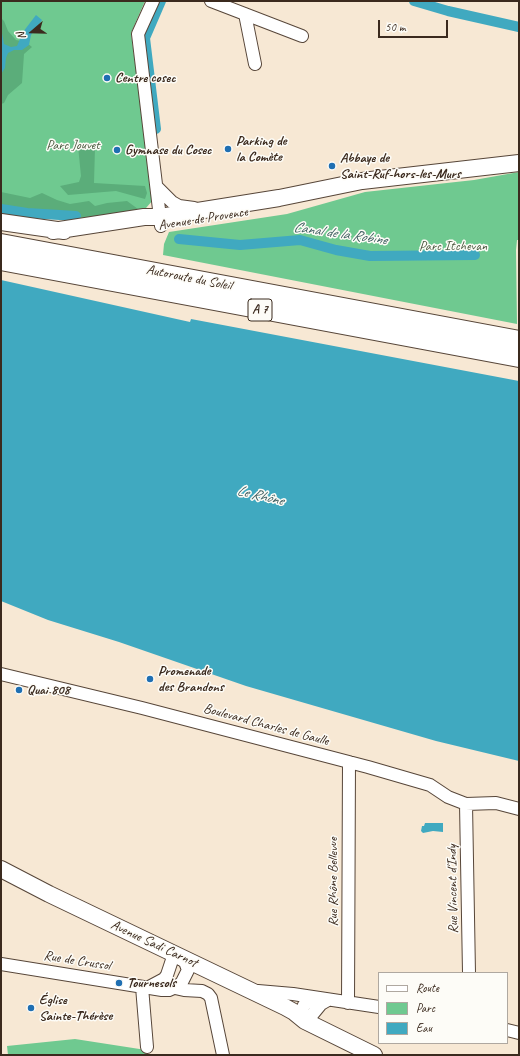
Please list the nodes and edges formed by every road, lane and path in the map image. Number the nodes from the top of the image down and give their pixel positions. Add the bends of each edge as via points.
1 (153, 1) edge
2 (211, 1) edge
3 (246, 14) junction
4 (302, 36) dead end
5 (255, 64) dead end
6 (519, 163) edge
7 (350, 183) junction
8 (157, 187) junction
9 (215, 208) junction
10 (160, 221) junction
11 (1, 222) edge
12 (1, 243) edge
13 (1, 261) edge
14 (519, 340) edge
15 (519, 358) edge
16 (1, 674) edge
17 (349, 762) junction
18 (466, 804) junction
19 (519, 809) edge
20 (1, 869) edge
21 (1, 878) edge
22 (1, 964) edge
23 (178, 972) junction
24 (470, 972) edge
25 (146, 987) junction
26 (251, 990) junction
27 (323, 999) junction
28 (348, 1003) junction
29 (378, 1007) edge
30 (305, 1021) junction
31 (508, 1030) edge
32 (519, 1033) edge
33 (147, 1047) dead end
34 (354, 1051) edge
35 (223, 1055) edge
36 (374, 1055) edge

1 - 8 street via 138,34
2 - 3 street
3 - 4 street
3 - 5 street
6 - 7 main road, Avenue de Provence
7 - 9 main road, Avenue de Provence
7 - 10 main road, Avenue de Provence via 296,204
8 - 9 street, Avenue de Provence via 179,206
8 - 10 street
9 - 10 main road, Avenue de Provence
10 - 11 main road, Avenue de Provence via 100,234 53,231
12 - 14 highway, Autoroute du Soleil / A 7
13 - 15 highway, Autoroute du Soleil / A 7
16 - 17 street, Boulevard Charles de Gaulle
17 - 18 street, Boulevard Charles de Gaulle via 430,785 448,797
17 - 28 street, Rue Rhône Bellevue
18 - 19 street, Boulevard Charles de Gaulle via 496,803
18 - 24 street, Rue Vincent d'Indy
20 - 23 main road, Avenue Sadi Carnot
21 - 23 main road, Avenue Sadi Carnot
22 - 25 street, Rue de Crussol
23 - 25 street
23 - 26 main road, Avenue Sadi Carnot
23 - 30 main road, Avenue Sadi Carnot via 292,1019
23 - 35 street via 211,998
25 - 33 street
26 - 27 street
26 - 30 main road, Avenue Sadi Carnot via 294,1012
27 - 28 street
27 - 30 street
28 - 29 street
30 - 34 main road, Avenue Sadi Carnot
31 - 32 street
34 - 36 main road, Avenue Sadi Carnot

